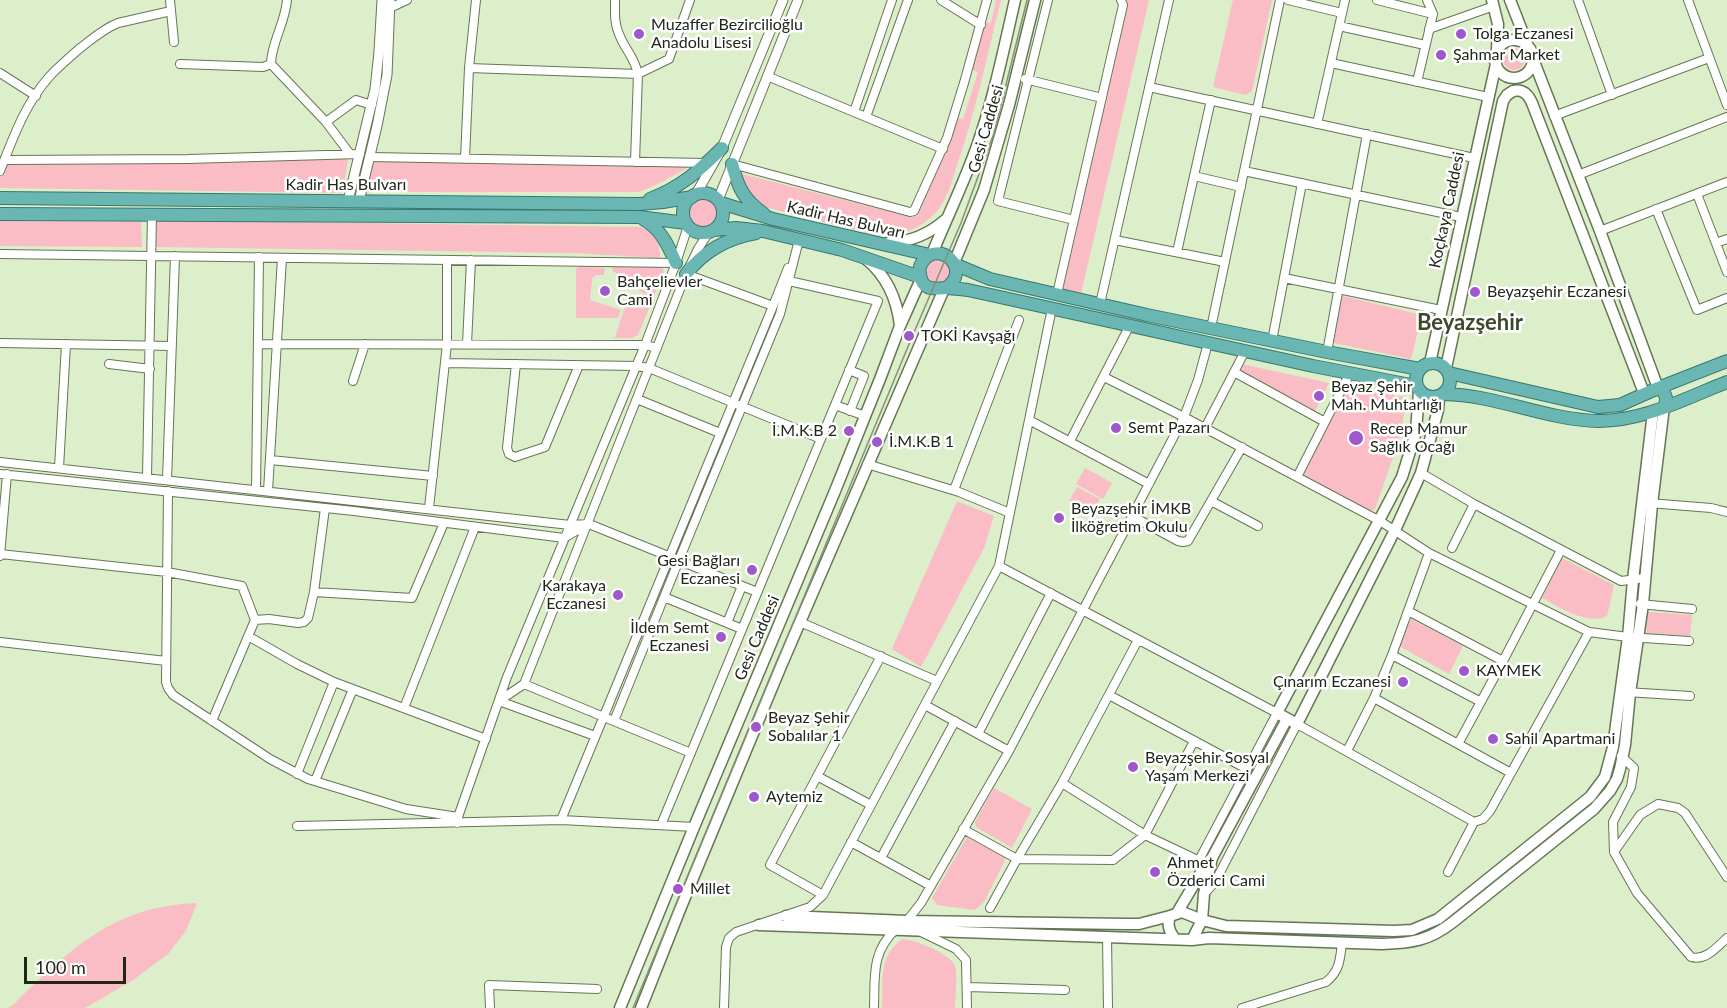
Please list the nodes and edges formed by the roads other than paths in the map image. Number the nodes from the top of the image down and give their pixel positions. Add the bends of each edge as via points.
1 (170, 0) edge
2 (286, 0) edge
3 (382, 0) edge
4 (407, 0) edge
5 (476, 0) edge
6 (615, 0) edge
7 (690, 0) edge
8 (783, 0) edge
9 (798, 0) edge
10 (892, 0) edge
11 (908, 0) edge
12 (941, 0) edge
13 (987, 0) edge
14 (1015, 0) edge
15 (1035, 0) edge
16 (1048, 0) edge
17 (1121, 0) edge
18 (1169, 0) edge
19 (1280, 0) edge
20 (1288, 0) edge
21 (1345, 0) edge
22 (1377, 0) edge
23 (1427, 0) edge
24 (1510, 0) edge
25 (1578, 0) edge
26 (1688, 0) edge
27 (1493, 3) edge
28 (390, 4) edge
29 (171, 11) junction
30 (1342, 13) junction
31 (1432, 14) junction
32 (981, 25) junction
33 (1339, 26) junction
34 (1429, 29) junction
35 (174, 42) dead end
36 (1425, 45) junction
37 (1528, 47) junction
38 (1497, 51) junction
39 (1709, 58) junction
40 (1533, 59) junction
41 (1331, 63) junction
42 (180, 64) dead end
43 (271, 64) junction
44 (1496, 64) junction
45 (469, 68) junction
46 (0, 73) edge
47 (638, 74) junction
48 (767, 76) junction
49 (1016, 76) junction
50 (1515, 78) junction
51 (1028, 79) junction
52 (1417, 82) junction
53 (1149, 87) junction
54 (1513, 91) junction
55 (1612, 95) junction
56 (36, 96) junction
57 (1102, 98) junction
58 (1488, 98) junction
59 (1211, 100) junction
60 (372, 105) junction
61 (1727, 105) edge
62 (1257, 110) junction
63 (854, 112) junction
64 (1554, 116) junction
65 (866, 117) junction
66 (1727, 117) edge
67 (326, 122) junction
68 (1317, 124) junction
69 (1367, 135) junction
70 (722, 148) junction
71 (943, 149) junction
72 (355, 154) junction
73 (370, 157) junction
74 (1474, 158) junction
75 (465, 159) junction
76 (5, 160) junction
77 (635, 162) junction
78 (706, 163) junction
79 (732, 164) junction
80 (0, 171) edge
81 (1244, 171) junction
82 (1578, 175) junction
83 (1194, 176) junction
84 (1727, 182) edge
85 (1302, 183) junction
86 (1241, 187) junction
87 (1356, 194) junction
88 (1697, 194) junction
89 (694, 195) junction
90 (0, 198) edge
91 (353, 201) junction
92 (720, 202) junction
93 (630, 204) junction
94 (1656, 209) junction
95 (0, 214) edge
96 (152, 214) junction
97 (639, 217) junction
98 (1461, 217) junction
99 (947, 218) junction
100 (773, 219) junction
101 (1074, 220) junction
102 (687, 224) junction
103 (712, 231) junction
104 (1600, 231) junction
105 (768, 232) junction
106 (1727, 239) edge
107 (799, 240) junction
108 (1115, 240) junction
109 (873, 243) junction
110 (1716, 243) junction
111 (1177, 252) junction
112 (0, 254) edge
113 (931, 255) junction
114 (152, 256) junction
115 (175, 256) junction
116 (260, 257) junction
117 (863, 257) junction
118 (282, 258) junction
119 (447, 260) junction
120 (471, 260) junction
121 (1225, 262) junction
122 (676, 263) junction
123 (954, 263) junction
124 (1727, 272) edge
125 (686, 274) junction
126 (921, 278) junction
127 (1284, 278) junction
128 (789, 281) junction
129 (945, 288) junction
130 (1339, 289) junction
131 (1057, 294) junction
132 (1727, 298) edge
133 (1100, 304) junction
134 (772, 306) junction
135 (1052, 308) junction
136 (1441, 310) junction
137 (1019, 320) dead end
138 (1130, 325) junction
139 (900, 326) junction
140 (1211, 328) junction
141 (1272, 341) junction
142 (0, 343) edge
143 (1208, 343) junction
144 (66, 344) junction
145 (258, 344) junction
146 (277, 344) junction
147 (365, 344) junction
148 (447, 345) junction
149 (468, 345) junction
150 (645, 345) junction
151 (150, 346) junction
152 (172, 346) junction
153 (657, 348) junction
154 (1245, 351) junction
155 (1327, 352) junction
156 (1727, 361) edge
157 (445, 363) junction
158 (109, 364) dead end
159 (516, 364) junction
160 (579, 365) junction
161 (636, 366) junction
162 (1425, 366) junction
163 (649, 368) junction
164 (150, 369) junction
165 (849, 370) junction
166 (1448, 371) junction
167 (1234, 372) junction
168 (1350, 373) junction
169 (1104, 377) junction
170 (353, 381) dead end
171 (1727, 382) edge
172 (1418, 388) junction
173 (1658, 388) junction
174 (1644, 393) junction
175 (1441, 395) junction
176 (637, 399) junction
177 (732, 403) junction
178 (835, 405) junction
179 (742, 407) junction
180 (1658, 410) junction
181 (850, 411) junction
182 (865, 416) junction
183 (1184, 417) junction
184 (1029, 420) junction
185 (1325, 422) junction
186 (1205, 428) junction
187 (720, 433) junction
188 (821, 439) junction
189 (1070, 441) junction
190 (1242, 447) junction
191 (270, 460) junction
192 (0, 462) edge
193 (867, 464) junction
194 (1407, 465) junction
195 (59, 468) junction
196 (1421, 473) junction
197 (3, 474) edge
198 (433, 476) junction
199 (1297, 477) junction
200 (147, 478) junction
201 (167, 480) junction
202 (1149, 484) junction
203 (255, 490) junction
204 (954, 490) junction
205 (168, 491) junction
206 (268, 491) junction
207 (1211, 501) junction
208 (1647, 503) junction
209 (1474, 504) junction
210 (325, 508) junction
211 (429, 508) junction
212 (1727, 512) edge
213 (1010, 513) junction
214 (1132, 516) junction
215 (1380, 521) junction
216 (444, 523) junction
217 (589, 524) junction
218 (570, 525) junction
219 (1258, 526) dead end
220 (475, 527) junction
221 (1395, 530) junction
222 (564, 538) junction
223 (1452, 548) dead end
224 (1561, 550) junction
225 (1429, 553) junction
226 (0, 555) edge
227 (669, 556) junction
228 (679, 560) junction
229 (999, 566) junction
230 (167, 572) junction
231 (1646, 578) junction
232 (1633, 580) junction
233 (742, 586) junction
234 (314, 592) junction
235 (757, 592) junction
236 (1051, 593) junction
237 (664, 597) junction
238 (1632, 602) junction
239 (1532, 604) junction
240 (1643, 604) junction
241 (1692, 609) dead end
242 (1082, 610) junction
243 (1408, 610) junction
244 (255, 620) junction
245 (800, 622) junction
246 (727, 623) junction
247 (742, 629) junction
248 (1589, 632) junction
249 (248, 636) junction
250 (1633, 638) junction
251 (1138, 640) junction
252 (1689, 641) dead end
253 (0, 642) edge
254 (1392, 655) junction
255 (881, 656) junction
256 (166, 661) junction
257 (1503, 661) junction
258 (937, 681) junction
259 (334, 682) junction
260 (524, 684) junction
261 (354, 689) junction
262 (1625, 692) junction
263 (1109, 695) junction
264 (1690, 696) dead end
265 (1374, 698) junction
266 (499, 701) junction
267 (1481, 702) junction
268 (924, 705) junction
269 (404, 708) junction
270 (1277, 713) junction
271 (603, 717) junction
272 (212, 721) junction
273 (614, 721) junction
274 (955, 721) junction
275 (1292, 721) junction
276 (978, 734) junction
277 (595, 736) junction
278 (486, 739) junction
279 (1194, 741) junction
280 (1458, 744) junction
281 (1613, 747) junction
282 (1009, 751) junction
283 (1347, 751) junction
284 (691, 753) junction
285 (1623, 757) junction
286 (1247, 768) junction
287 (1511, 773) junction
288 (297, 774) junction
289 (818, 776) junction
290 (315, 781) junction
291 (1062, 783) junction
292 (871, 805) junction
293 (458, 820) junction
294 (561, 820) junction
295 (1474, 822) junction
296 (661, 825) junction
297 (297, 826) dead end
298 (694, 827) junction
299 (963, 829) junction
300 (1145, 835) junction
301 (851, 842) junction
302 (1614, 852) junction
303 (881, 858) junction
304 (1017, 859) junction
305 (1206, 861) junction
306 (1448, 872) dead end
307 (1727, 877) edge
308 (931, 886) junction
309 (1204, 894) junction
310 (823, 895) junction
311 (990, 908) dead end
312 (1173, 915) junction
313 (786, 916) junction
314 (1202, 920) junction
315 (907, 921) junction
316 (759, 925) junction
317 (894, 930) junction
318 (921, 932) junction
319 (1107, 937) junction
320 (1727, 938) edge
321 (1175, 939) junction
322 (1192, 940) junction
323 (1342, 943) junction
324 (968, 987) junction
325 (597, 989) dead end
326 (1065, 990) dead end
327 (490, 1008) edge
328 (620, 1008) edge
329 (641, 1008) edge
330 (724, 1008) edge
331 (874, 1008) edge
332 (967, 1008) edge
333 (1108, 1008) edge
334 (1242, 1008) edge

1 - 29 street
2 - 43 street
3 - 60 street
4 - 28 street
5 - 45 street
6 - 47 street via 617,30 636,62
7 - 47 street via 669,59
8 - 70 street
9 - 48 street
10 - 63 street
11 - 65 street
12 - 32 street
13 - 32 street
14 - 99 main road, Gesi Caddesi via 979,141
15 - 49 main road, Gesi Caddesi
16 - 51 street
17 - 57 street
18 - 53 street
19 - 62 street
20 - 30 street
21 - 30 street
22 - 31 street
23 - 31 street
24 - 37 main road
25 - 55 street
26 - 39 street
27 - 34 street
27 - 38 main road via 1498,24
28 - 73 street via 387,75
29 - 35 street
29 - 56 street via 118,23 102,31 61,65
30 - 33 street
31 - 34 street
32 - 71 street
33 - 36 street
33 - 41 street
34 - 36 street
36 - 52 street
37 - 38 main road via 1512,40
37 - 40 main road
38 - 44 main road
39 - 55 street
39 - 61 street
40 - 50 main road via 1528,72
40 - 64 main road
41 - 52 street
41 - 68 street
42 - 43 street
43 - 67 street
44 - 50 main road via 1503,75
44 - 58 main road, Koçkaya Caddesi
45 - 47 street
45 - 75 street
46 - 56 street
47 - 77 street
48 - 63 street
48 - 79 street
49 - 51 street
49 - 123 main road, Gesi Caddesi via 984,190
50 - 54 main road, Koçkaya Caddesi
51 - 57 street
51 - 101 street via 998,201
52 - 58 street
53 - 59 street
53 - 108 street
54 - 166 main road, Koçkaya Caddesi via 1503,101
54 - 174 main road via 1529,96
55 - 64 street
56 - 76 street
57 - 101 street
58 - 74 main road, Koçkaya Caddesi
59 - 62 street
59 - 83 street
60 - 67 street via 356,100
60 - 72 street
62 - 68 street
62 - 81 street
63 - 65 street
64 - 82 main road
65 - 71 street
66 - 82 street
67 - 72 street
68 - 69 street
69 - 74 street
69 - 87 street
70 - 78 highway
70 - 89 street
71 - 79 street via 914,211 910,212
72 - 76 street
72 - 91 street
73 - 75 street
73 - 91 street
74 - 98 main road, Koçkaya Caddesi
75 - 77 street
76 - 80 street
77 - 78 street
78 - 93 highway via 674,189
79 - 92 street
79 - 100 highway via 747,201
81 - 85 street
81 - 86 street
82 - 104 main road
83 - 86 street
83 - 111 street
84 - 88 street
85 - 87 street
85 - 127 street
86 - 121 street
87 - 98 street
87 - 130 street
88 - 94 street
88 - 110 street
89 - 92 highway via 706,193
89 - 93 highway, Kadir Has Bulvarı
89 - 102 highway via 684,208
90 - 91 highway, Kadir Has Bulvarı
91 - 93 highway, Kadir Has Bulvarı
92 - 100 highway, Kadir Has Bulvarı
92 - 103 highway via 723,218
94 - 104 street
94 - 132 street via 1697,310
95 - 96 highway, Kadir Has Bulvarı
96 - 97 highway, Kadir Has Bulvarı
96 - 114 street
97 - 102 highway, Kadir Has Bulvarı
97 - 122 highway via 658,230
98 - 136 main road, Koçkaya Caddesi
99 - 109 main road via 912,239
99 - 113 main road, Gesi Caddesi
100 - 109 highway, Kadir Has Bulvarı
101 - 131 street
102 - 103 highway via 700,233
102 - 122 street
103 - 105 highway, Kadir Has Bulvarı via 736,228
103 - 125 street
104 - 173 main road
105 - 107 highway, Kadir Has Bulvarı
105 - 125 highway via 719,245
106 - 110 street
107 - 117 highway, Kadir Has Bulvarı
107 - 128 street
107 - 134 street
108 - 111 street
108 - 133 street
109 - 113 highway, Kadir Has Bulvarı
110 - 124 street
111 - 121 street
112 - 114 street
113 - 123 highway via 943,254
113 - 126 highway via 921,264
114 - 115 street
114 - 151 street
115 - 116 street
115 - 152 street
116 - 118 street
116 - 145 street
117 - 126 highway, Kadir Has Bulvarı
117 - 139 main road via 891,289
118 - 119 street
118 - 146 street
119 - 120 street
119 - 148 street
120 - 122 street
120 - 149 street
121 - 140 street
122 - 150 street
123 - 129 highway via 954,280
123 - 131 highway via 990,279
125 - 134 street
125 - 153 street
126 - 129 highway via 929,288
126 - 139 main road, Gesi Caddesi
127 - 130 street
127 - 141 street
128 - 165 street via 878,302
128 - 179 street via 780,314
129 - 135 highway
129 - 193 main road, Gesi Caddesi
130 - 136 street
130 - 155 street
131 - 133 highway
133 - 140 highway
134 - 177 street
135 - 138 highway
135 - 184 street
136 - 162 main road, Koçkaya Caddesi
137 - 204 street
138 - 143 highway
138 - 169 street
139 - 182 main road, Gesi Caddesi
140 - 141 highway
141 - 155 highway
142 - 144 street
143 - 154 highway
143 - 183 street
144 - 151 street
144 - 195 street
145 - 146 street
145 - 203 street
146 - 147 street
146 - 191 street
147 - 148 street
147 - 170 street
148 - 149 street
148 - 157 street
149 - 150 street
150 - 153 street
150 - 161 street
151 - 152 street
151 - 164 street
152 - 201 street
153 - 163 street
154 - 167 street
154 - 168 highway
155 - 162 highway
156 - 173 highway
157 - 159 street
157 - 198 street
158 - 164 street
159 - 160 street
159 - 160 street via 507,448 516,457 545,447
160 - 161 street
161 - 163 street
161 - 218 street
162 - 166 highway via 1436,363
162 - 172 highway via 1417,374
163 - 176 street
163 - 177 street
164 - 200 street
165 - 178 street
165 - 181 street via 864,376
166 - 174 highway via 1598,407 1620,405
166 - 175 highway via 1450,385
167 - 185 street
167 - 186 street
168 - 172 highway
168 - 185 street
169 - 183 street
169 - 189 street
171 - 180 highway
172 - 175 highway via 1428,397
172 - 194 main road via 1416,432
173 - 174 highway
173 - 180 highway via 1666,396 1666,404
174 - 180 highway via 1649,410
175 - 180 highway via 1475,397 1590,420 1619,419
175 - 196 main road
176 - 187 street
176 - 217 street
177 - 179 street
177 - 187 street
178 - 181 street
178 - 188 street
179 - 188 street
179 - 228 street
180 - 208 main road
181 - 182 street
182 - 298 main road, Gesi Caddesi
183 - 186 street
183 - 202 street
184 - 189 street
184 - 213 street
185 - 199 street
186 - 190 street
187 - 227 street
188 - 235 street
189 - 202 street
190 - 199 street
190 - 207 street
191 - 198 street
191 - 206 street
192 - 195 street
193 - 204 street
193 - 245 main road, Gesi Caddesi
194 - 196 main road
194 - 215 main road
195 - 200 street
196 - 209 street
196 - 221 main road
197 - 205 street
197 - 226 street
198 - 211 street
199 - 215 street
200 - 201 street
201 - 203 street
202 - 214 street
203 - 206 street
204 - 213 street
205 - 210 street
205 - 230 street
206 - 211 street
207 - 214 street via 1189,539 1183,542
207 - 219 street
208 - 212 street
208 - 231 main road
208 - 232 main road
209 - 223 street
209 - 224 street
210 - 216 street
210 - 234 street
211 - 218 street
213 - 229 street
214 - 242 street
215 - 221 street
215 - 270 main road
216 - 220 street
216 - 234 street via 412,597
217 - 218 street
217 - 222 street
217 - 227 street
217 - 260 street
218 - 222 street
220 - 222 street
220 - 269 street
221 - 225 street
221 - 275 main road
222 - 266 street
224 - 232 street via 1621,581
224 - 239 street
225 - 239 street
225 - 243 street
226 - 230 street
227 - 228 street
227 - 271 street
228 - 233 street
228 - 237 street
229 - 236 street
229 - 258 street
230 - 244 street via 242,586
230 - 256 street
231 - 232 street
231 - 240 main road
232 - 238 main road
233 - 235 street
233 - 246 street
234 - 244 street via 304,622
235 - 247 street
236 - 242 street
236 - 276 street
237 - 246 street
237 - 273 street
238 - 240 street
238 - 250 main road
239 - 248 street
239 - 257 street
240 - 241 street
240 - 250 main road
242 - 251 street
242 - 282 street
243 - 254 street
243 - 257 street
244 - 249 street
245 - 255 street
245 - 329 main road, Gesi Caddesi
246 - 247 street
247 - 284 street
248 - 250 street
248 - 287 street
249 - 259 street
249 - 272 street
250 - 252 street
250 - 262 main road
251 - 263 street
251 - 270 street
253 - 256 street
254 - 265 street
254 - 267 street
255 - 258 street
255 - 289 street
256 - 272 street via 170,692
257 - 267 street
258 - 268 street
259 - 261 street
259 - 288 street
260 - 266 street
260 - 271 street
261 - 269 street
261 - 290 street
262 - 264 street
262 - 281 main road
262 - 285 main road
263 - 279 street
263 - 291 street
265 - 280 street
265 - 283 street
266 - 277 street
266 - 278 street
267 - 280 street
268 - 274 street
268 - 292 street
269 - 278 street
270 - 275 main road
270 - 286 street
271 - 273 street
271 - 277 street
272 - 288 street
273 - 284 street
274 - 276 street
274 - 303 street
275 - 283 street
275 - 305 main road
275 - 309 street via 1215,882
276 - 282 street
277 - 294 street
278 - 293 street
279 - 286 street
279 - 300 street
280 - 287 street
281 - 285 street
281 - 314 main road via 1605,777 1590,797 1438,919 1425,925 1405,931 1377,931 1226,926
282 - 299 street
283 - 295 street
284 - 296 street
285 - 302 street via 1634,768 1631,787 1613,822
285 - 323 main road via 1617,779 1594,810 1444,929 1408,943
286 - 305 street
287 - 295 street via 1487,816
288 - 290 street
289 - 292 street
289 - 310 street via 770,865
290 - 293 street via 406,810
291 - 300 street
291 - 304 street
292 - 301 street
293 - 294 street
293 - 297 street
294 - 296 street
295 - 306 street
296 - 298 street
298 - 328 main road, Gesi Caddesi
299 - 304 street
299 - 308 street
300 - 304 street via 1113,860
300 - 305 street
301 - 303 street
301 - 310 street
302 - 307 street via 1640,815 1658,804 1678,807
302 - 320 street via 1637,893 1688,955 1702,958
303 - 308 street
304 - 311 street
305 - 309 main road
305 - 312 main road
308 - 315 street
309 - 314 main road
310 - 313 street via 810,908
312 - 314 main road via 1182,912
312 - 315 main road via 1139,924
312 - 321 main road via 1168,928
313 - 315 main road
313 - 316 street
314 - 322 main road
315 - 317 street
316 - 317 main road
316 - 330 street via 736,932 728,942
317 - 318 main road
317 - 331 street via 877,956
318 - 319 main road
318 - 324 street via 961,953 966,960
319 - 321 main road
319 - 333 street
321 - 322 main road
322 - 323 main road
323 - 334 street via 1338,969 1326,982
324 - 326 street
324 - 332 street
325 - 327 street via 489,985

